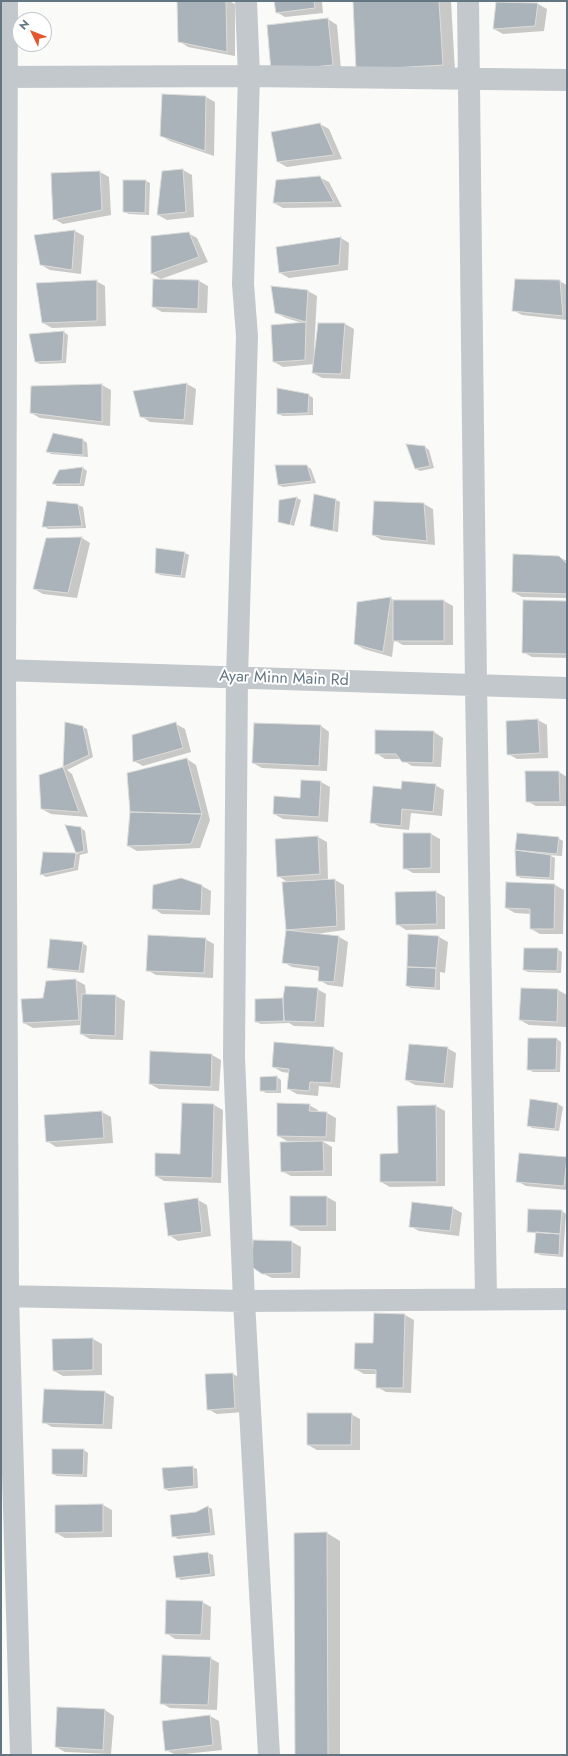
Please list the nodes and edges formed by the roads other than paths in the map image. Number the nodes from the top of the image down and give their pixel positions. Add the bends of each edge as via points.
1 (7, 1) edge
2 (246, 1) edge
3 (468, 1) edge
4 (249, 76) junction
5 (4, 77) edge
6 (469, 79) junction
7 (567, 80) edge
8 (3, 670) edge
9 (237, 678) junction
10 (476, 685) junction
11 (567, 688) edge
12 (5, 1296) edge
13 (567, 1298) edge
14 (486, 1299) junction
15 (244, 1301) junction
16 (21, 1755) edge
17 (269, 1755) edge

1 - 5 street
2 - 4 street
3 - 6 street
4 - 5 street
4 - 6 street
4 - 9 street via 243,284 247,336
5 - 8 street
6 - 7 street
6 - 10 street
8 - 9 street, Ayar Minn Main Rd
8 - 12 street
9 - 10 street, Ayar Minn Main Rd
9 - 15 street via 234,1057
10 - 11 street, Ayar Minn Main Rd
10 - 14 street
12 - 15 street
12 - 16 street
13 - 14 street
14 - 15 street
15 - 17 street

